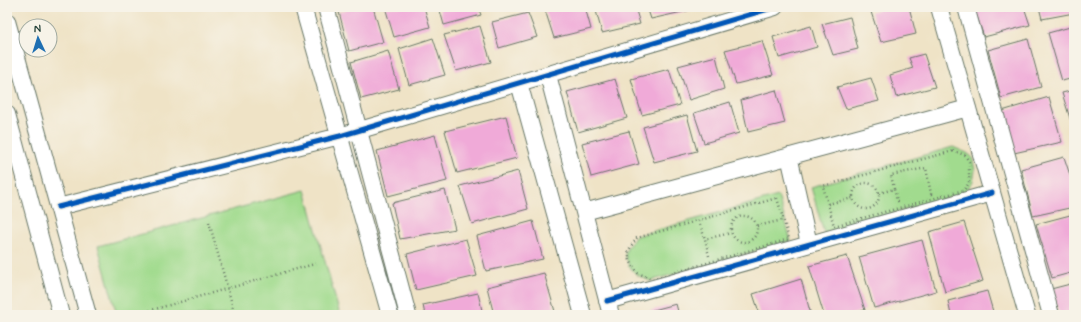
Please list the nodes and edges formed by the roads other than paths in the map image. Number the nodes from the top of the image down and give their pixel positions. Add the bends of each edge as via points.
1 (303, 7) edge
2 (326, 7) edge
3 (775, 7) edge
4 (939, 7) edge
5 (966, 7) edge
6 (7, 21) edge
7 (548, 75) junction
8 (519, 83) junction
9 (968, 108) junction
10 (7, 114) edge
11 (359, 131) junction
12 (340, 136) junction
13 (789, 156) junction
14 (992, 193) junction
15 (58, 208) junction
16 (584, 212) junction
17 (810, 244) junction
18 (609, 308) edge
19 (61, 315) edge
20 (88, 315) edge
21 (390, 315) edge
22 (408, 315) edge
23 (583, 315) edge
24 (1027, 315) edge
25 (1051, 315) edge

1 - 12 street
2 - 11 street
3 - 7 street
4 - 9 street
5 - 25 street
6 - 15 street
7 - 8 street
7 - 16 street
8 - 11 street
8 - 23 street
9 - 13 street
9 - 14 street
10 - 19 street
11 - 12 street
11 - 22 street
12 - 15 street
12 - 21 street
13 - 16 street
13 - 17 street
14 - 17 street
14 - 24 street
15 - 20 street
16 - 18 street
17 - 18 street

